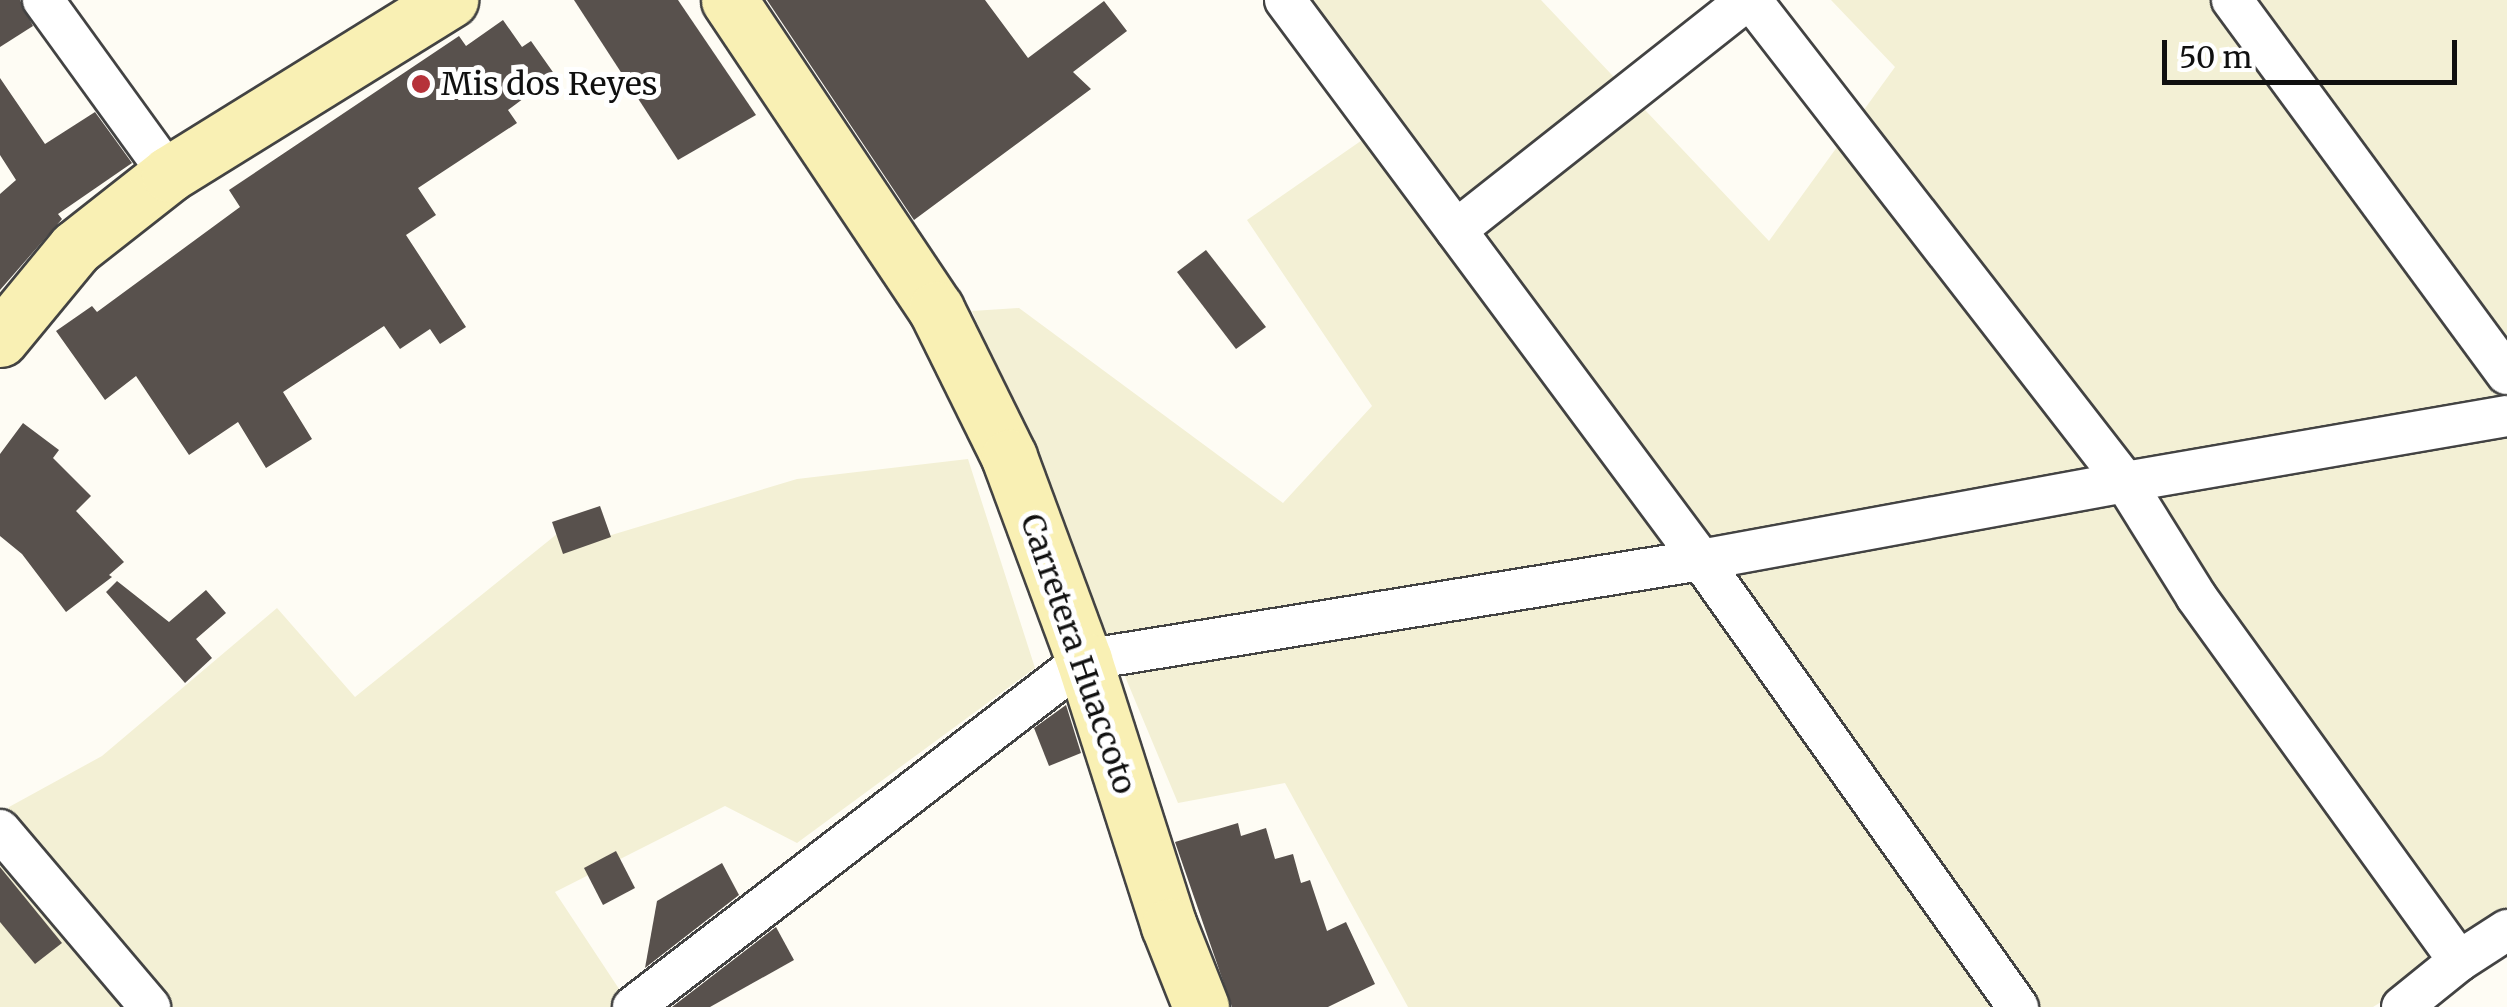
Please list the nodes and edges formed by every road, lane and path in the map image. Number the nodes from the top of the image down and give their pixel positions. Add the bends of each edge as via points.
1 (44, 0) edge
2 (450, 0) edge
3 (728, 0) edge
4 (1285, 0) edge
5 (1749, 0) edge
6 (2232, 0) edge
7 (169, 174) junction
8 (1456, 230) junction
9 (0, 339) edge
10 (2507, 374) edge
11 (2507, 416) edge
12 (2124, 482) junction
13 (1701, 560) junction
14 (1084, 660) junction
15 (0, 830) edge
16 (2507, 930) edge
17 (2458, 961) junction
18 (150, 1007) edge
19 (633, 1007) edge
20 (1201, 1007) edge
21 (2018, 1007) edge
22 (2402, 1007) edge

1 - 7 street
2 - 7 street
3 - 14 street, Carretera Huaccoto via 936,308 1009,457
4 - 8 street
5 - 8 street
5 - 12 street
6 - 10 street
7 - 9 street via 75,248
8 - 13 street
11 - 12 street
12 - 13 street
12 - 17 street via 2196,596
13 - 14 street
13 - 21 street
14 - 19 street
14 - 20 street, Carretera Huaccoto via 1168,926
15 - 18 street
16 - 17 street
17 - 22 street

